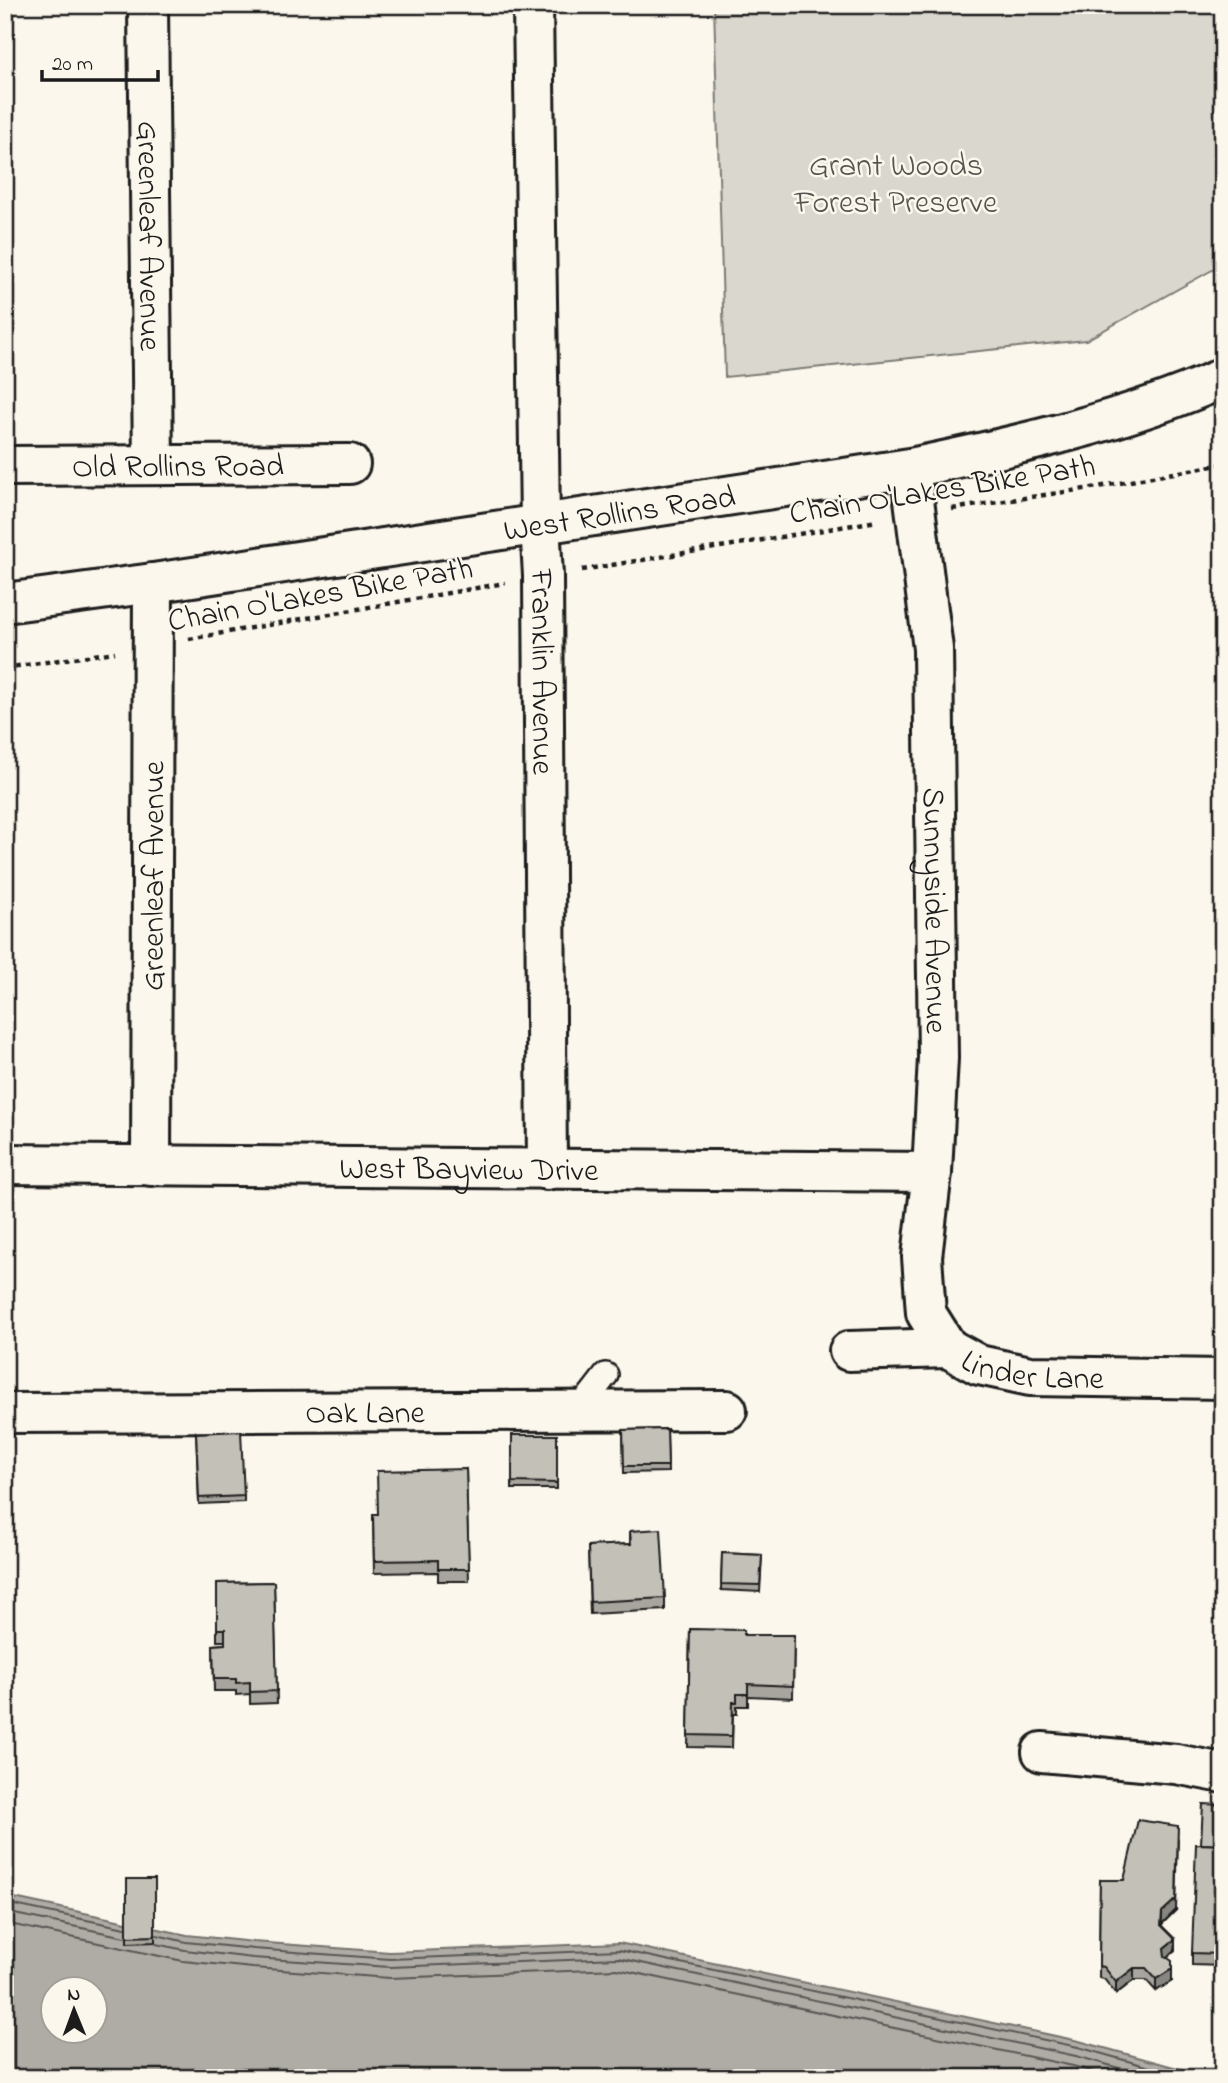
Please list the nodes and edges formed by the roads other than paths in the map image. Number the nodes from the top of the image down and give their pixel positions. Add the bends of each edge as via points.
1 (148, 5) edge
2 (533, 5) edge
3 (1223, 351) edge
4 (1223, 378) edge
5 (1223, 402) edge
6 (1117, 417) junction
7 (1066, 432) junction
8 (350, 464) dead end
9 (153, 465) junction
10 (5, 466) edge
11 (910, 468) junction
12 (540, 523) junction
13 (153, 583) junction
14 (5, 604) edge
15 (5, 1164) edge
16 (151, 1166) junction
17 (547, 1170) junction
18 (932, 1172) junction
19 (948, 1348) junction
20 (849, 1351) dead end
21 (606, 1375) dead end
22 (1223, 1380) edge
23 (727, 1410) dead end
24 (578, 1411) junction
25 (5, 1413) edge
26 (1042, 1752) dead end
27 (1223, 1773) edge

1 - 9 street, Greenleaf Avenue
2 - 12 street, Franklin Avenue
3 - 7 street
4 - 6 street, West Rollins Road
5 - 6 street
6 - 7 street, West Rollins Road
7 - 11 street, West Rollins Road
8 - 9 street, Old Rollins Road
9 - 10 street, Old Rollins Road
11 - 12 street, West Rollins Road
11 - 18 street, Sunnyside Avenue via 933,649 938,1058
12 - 13 street, West Rollins Road
12 - 17 street, Franklin Avenue
13 - 14 street, West Rollins Road
13 - 16 street, Greenleaf Avenue
15 - 16 street, West Bayview Drive
16 - 17 street, West Bayview Drive
17 - 18 street, West Bayview Drive
18 - 19 street, Sunnyside Avenue via 922,1257 926,1314
19 - 20 street, Linder Lane
19 - 22 street, Linder Lane via 979,1365 1030,1376
21 - 24 lane
23 - 24 street, Oak Lane
24 - 25 street, Oak Lane
26 - 27 street via 1176,1764

